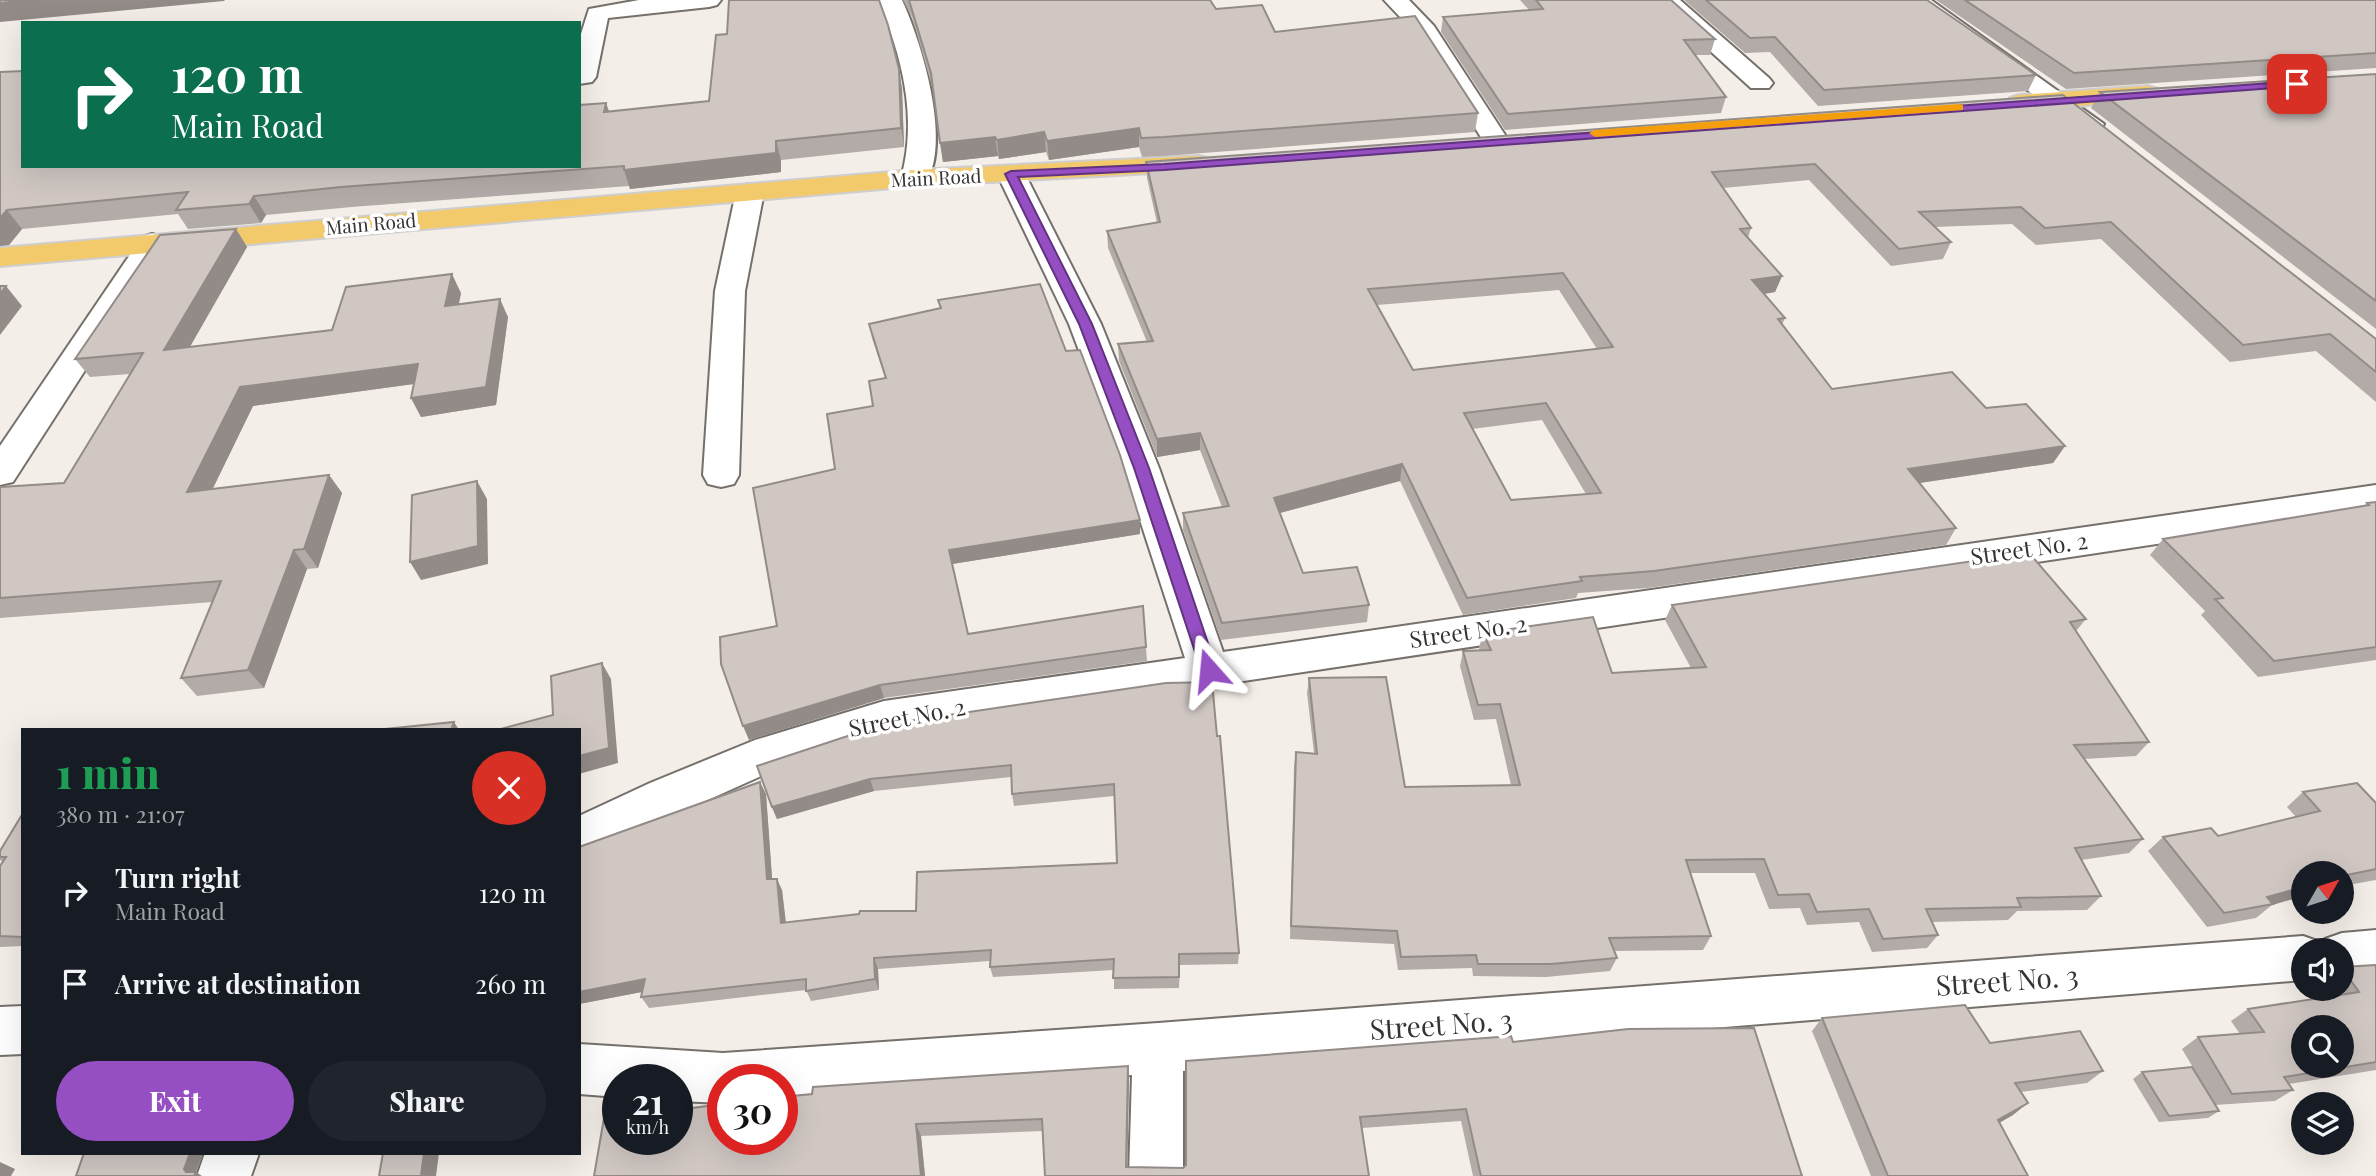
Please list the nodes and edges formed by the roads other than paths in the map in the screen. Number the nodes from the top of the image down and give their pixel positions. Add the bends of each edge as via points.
1 (709, 0) edge
2 (890, 0) edge
3 (1396, 0) edge
4 (1666, 0) edge
5 (1916, 0) edge
6 (583, 78) dead end
7 (1760, 83) dead end
8 (2171, 93) edge
9 (2061, 100) junction
10 (1991, 105) edge
11 (1523, 139) edge
12 (1496, 141) junction
13 (1468, 143) edge
14 (2115, 143) edge
15 (1220, 163) edge
16 (1011, 174) junction
17 (915, 178) junction
18 (750, 192) junction
19 (152, 243) junction
20 (0, 257) edge
21 (0, 473) edge
22 (721, 475) dead end
23 (2376, 498) edge
24 (1209, 670) junction
25 (581, 837) edge
26 (2376, 952) edge
27 (2354, 954) edge
28 (2291, 959) edge
29 (21, 1030) edge
30 (0, 1031) edge
31 (1158, 1048) junction
32 (581, 1069) edge
33 (231, 1155) edge
34 (224, 1176) edge
35 (1156, 1176) edge

1 - 6 street via 597,14
2 - 17 street via 910,49 916,83 922,160
3 - 12 street via 1426,31
4 - 7 street
5 - 9 street
8 - 9 main road
9 - 10 main road
9 - 14 street
11 - 12 main road
12 - 13 main road
15 - 16 main road, Main Road
16 - 17 main road, Main Road
16 - 24 street via 1086,324 1141,468
17 - 18 main road, Main Road
18 - 19 main road, Main Road
18 - 22 street via 730,290
19 - 20 main road, Main Road
19 - 21 street
23 - 24 street, Street No. 2
24 - 25 street, Street No. 2 via 884,718 770,752
26 - 27 street
28 - 31 street, Street No. 3
29 - 30 street
31 - 32 street, Street No. 3 via 723,1078
31 - 35 street
33 - 34 street

